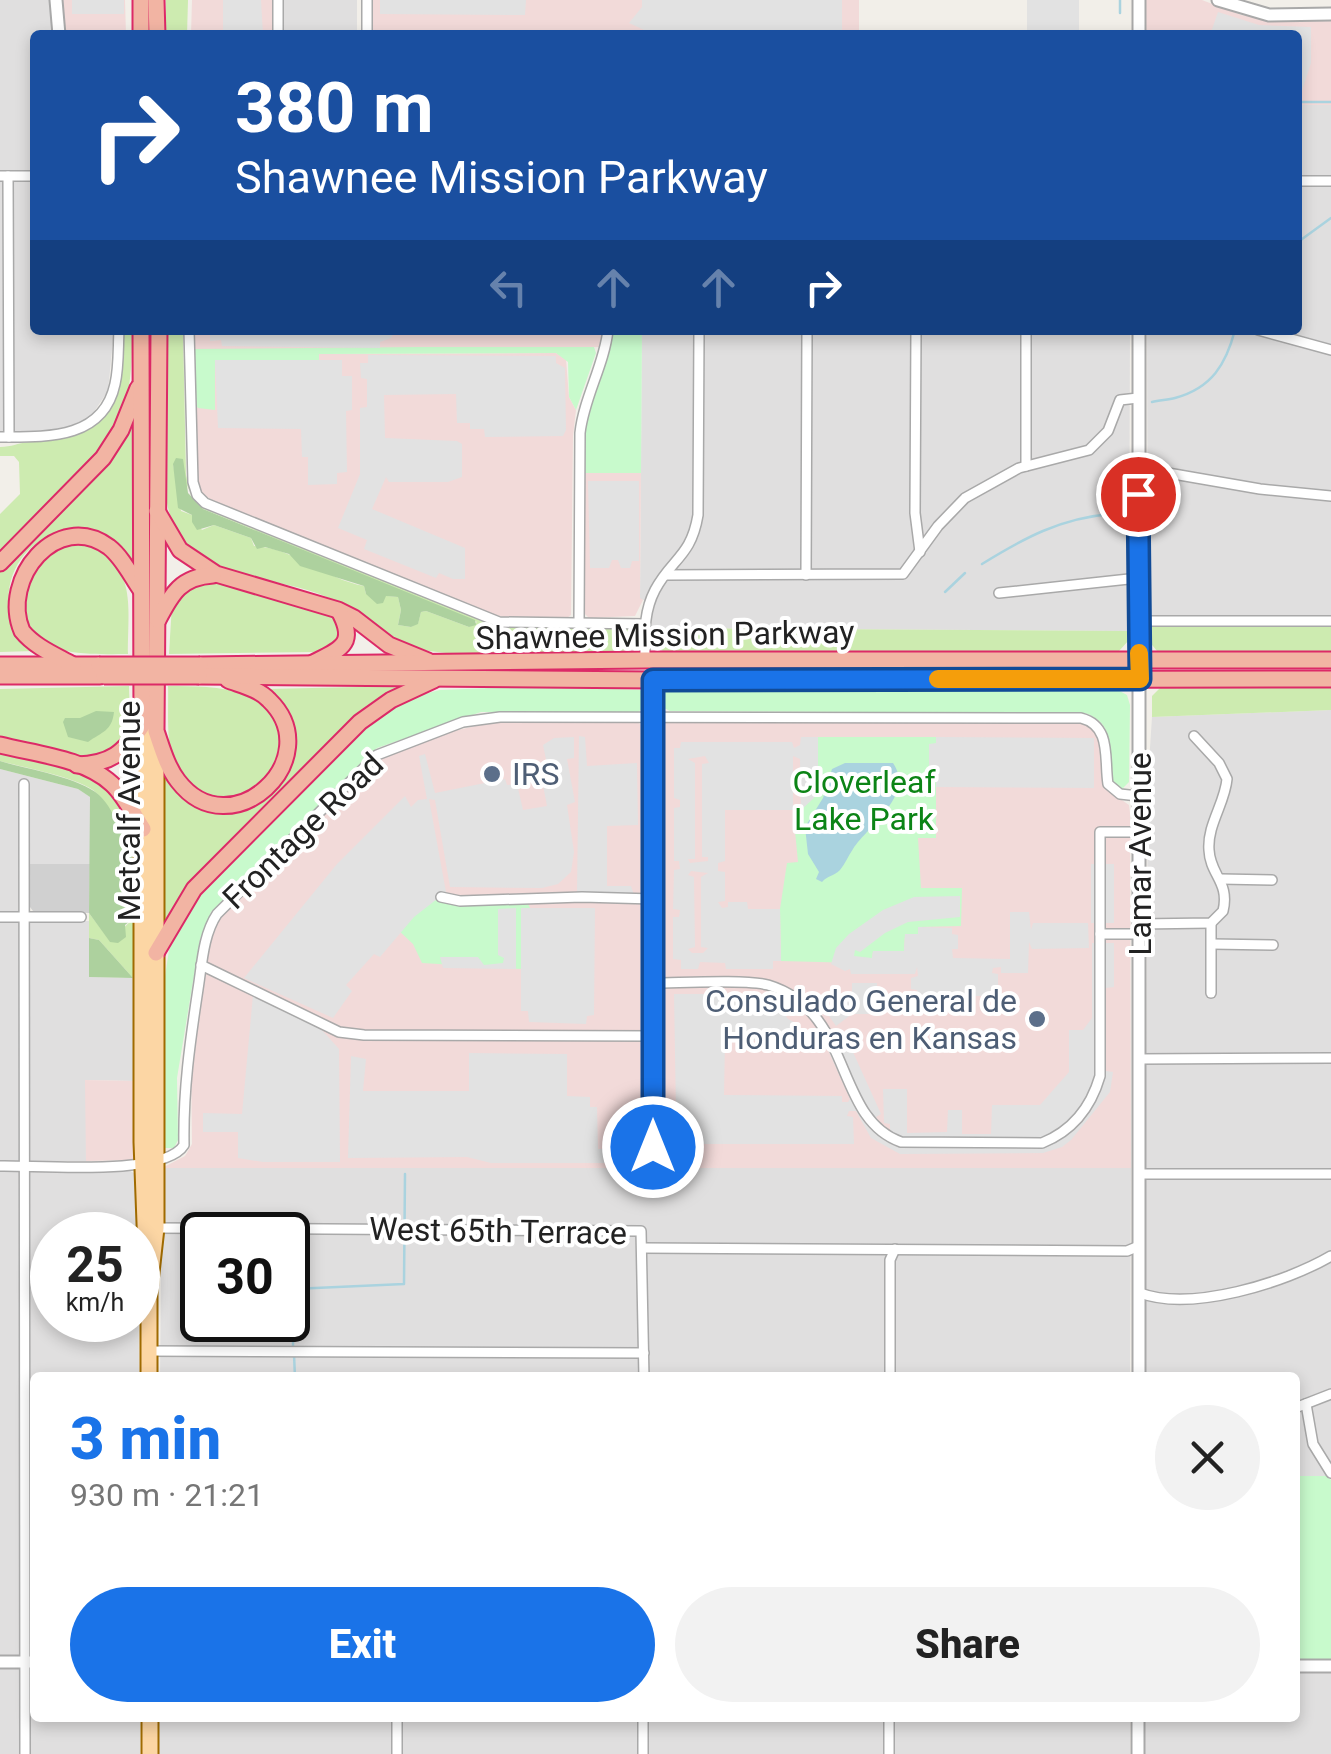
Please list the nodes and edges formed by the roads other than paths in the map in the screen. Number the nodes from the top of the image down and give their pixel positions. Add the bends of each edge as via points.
1 (56, 0) edge
2 (141, 0) edge
3 (156, 0) edge
4 (278, 0) edge
5 (367, 0) edge
6 (1139, 0) edge
7 (1218, 0) edge
8 (1331, 14) edge
9 (59, 30) edge
10 (141, 30) edge
11 (157, 30) edge
12 (278, 30) edge
13 (367, 30) edge
14 (1139, 30) edge
15 (4, 176) edge
16 (30, 176) edge
17 (1302, 181) edge
18 (1331, 181) edge
19 (119, 335) edge
20 (141, 335) edge
21 (159, 335) edge
22 (189, 335) edge
23 (607, 335) edge
24 (699, 335) edge
25 (807, 335) edge
26 (916, 335) edge
27 (1026, 335) edge
28 (1138, 335) edge
29 (1276, 335) edge
30 (1331, 350) edge
31 (142, 382) junction
32 (1138, 398) junction
33 (4, 437) edge
34 (1026, 466) junction
35 (1139, 468) junction
36 (1331, 496) edge
37 (157, 512) junction
38 (920, 552) junction
39 (0, 563) edge
40 (216, 574) junction
41 (666, 574) junction
42 (806, 575) junction
43 (1138, 578) junction
44 (142, 592) junction
45 (999, 593) dead end
46 (338, 610) junction
47 (1139, 621) junction
48 (1331, 621) edge
49 (156, 624) junction
50 (579, 624) junction
51 (644, 624) junction
52 (645, 660) junction
53 (1140, 660) junction
54 (1331, 660) edge
55 (676, 661) junction
56 (0, 665) edge
57 (73, 665) junction
58 (310, 665) junction
59 (199, 670) junction
60 (100, 671) junction
61 (437, 671) junction
62 (0, 676) edge
63 (219, 676) junction
64 (1140, 679) junction
65 (1331, 679) edge
66 (622, 680) junction
67 (653, 680) junction
68 (654, 716) junction
69 (149, 729) junction
70 (1194, 736) dead end
71 (0, 744) edge
72 (77, 765) junction
73 (24, 784) dead end
74 (1138, 796) junction
75 (143, 830) junction
76 (1138, 832) junction
77 (1221, 879) junction
78 (1272, 880) dead end
79 (441, 897) dead end
80 (653, 899) junction
81 (0, 917) edge
82 (25, 917) junction
83 (82, 917) dead end
84 (1210, 923) junction
85 (1140, 929) junction
86 (1100, 934) junction
87 (1212, 944) junction
88 (1273, 945) dead end
89 (156, 953) junction
90 (202, 965) junction
91 (653, 983) junction
92 (1211, 993) dead end
93 (653, 1036) junction
94 (1139, 1058) junction
95 (1331, 1058) edge
96 (653, 1147) dead end
97 (149, 1163) junction
98 (0, 1166) edge
99 (25, 1166) junction
100 (1138, 1174) junction
101 (1331, 1174) edge
102 (149, 1212) edge
103 (160, 1228) edge
104 (1139, 1246) junction
105 (643, 1248) junction
106 (895, 1249) junction
107 (1331, 1256) edge
108 (1140, 1293) junction
109 (148, 1342) edge
110 (148, 1351) junction
111 (644, 1352) junction
112 (149, 1372) edge
113 (644, 1372) edge
114 (890, 1372) edge
115 (1139, 1372) edge
116 (1331, 1394) edge
117 (1300, 1406) edge
118 (1331, 1473) edge
119 (0, 1662) edge
120 (30, 1662) edge
121 (1300, 1666) edge
122 (1331, 1666) edge
123 (150, 1722) edge
124 (397, 1722) edge
125 (643, 1722) edge
126 (888, 1722) edge
127 (1138, 1722) edge
128 (26, 1754) edge
129 (150, 1754) edge
130 (397, 1754) edge
131 (643, 1754) edge
132 (889, 1754) edge
133 (1138, 1754) edge

1 - 9 street
2 - 10 highway
3 - 11 highway
4 - 12 street
5 - 13 street
6 - 14 street
7 - 8 street via 1270,15
15 - 16 street
15 - 33 street
17 - 18 street
19 - 33 street via 116,379 97,418 74,432
20 - 31 highway, Metcalf Avenue
21 - 37 highway, Metcalf Avenue
22 - 50 street via 194,489 208,505 500,622
23 - 50 street via 580,433
24 - 41 street via 698,515 693,540
25 - 42 street
26 - 38 street
27 - 34 street
28 - 32 street, Lamar Avenue
29 - 30 street
31 - 39 highway via 98,465
31 - 44 highway, Metcalf Avenue
32 - 34 street via 1119,401 1108,431 1088,450
32 - 35 street, Lamar Avenue
34 - 38 street via 965,498
35 - 36 street
35 - 43 street, Lamar Avenue
37 - 40 highway via 180,550
37 - 49 highway, Metcalf Avenue
38 - 42 street via 900,574
40 - 46 highway
40 - 49 highway via 178,586
41 - 42 street
41 - 51 street
43 - 45 street
43 - 47 street, Lamar Avenue
44 - 57 highway via 117,555 92,539 55,539 26,558 12,588 15,619 37,645
44 - 69 highway, Metcalf Avenue
46 - 58 highway via 346,641
46 - 61 highway
47 - 48 street
47 - 53 street, Lamar Avenue
49 - 69 highway, Metcalf Avenue
50 - 51 street
51 - 52 street
52 - 55 highway, Shawnee Mission Parkway
52 - 61 highway, Shawnee Mission Parkway
52 - 66 highway
53 - 54 highway, Shawnee Mission Parkway
53 - 55 highway, Shawnee Mission Parkway
53 - 64 street, Lamar Avenue
55 - 67 highway
56 - 57 highway, Shawnee Mission Parkway
57 - 60 highway, Shawnee Mission Parkway
58 - 59 highway, Shawnee Mission Parkway
58 - 61 highway, Shawnee Mission Parkway
59 - 60 highway, Shawnee Mission Parkway, bridge
59 - 63 highway, Shawnee Mission Parkway
60 - 62 highway, Shawnee Mission Parkway
61 - 63 highway, Shawnee Mission Parkway
61 - 66 highway, Shawnee Mission Parkway
61 - 89 highway via 360,722 194,889
63 - 69 highway via 264,695 281,716 286,755 266,790 238,804 202,800 174,776
64 - 65 highway, Shawnee Mission Parkway
64 - 67 highway, Shawnee Mission Parkway
64 - 74 street, Lamar Avenue
66 - 67 highway, Shawnee Mission Parkway
67 - 68 street
68 - 74 street, Frontage Road via 1081,718 1103,734 1108,784
68 - 80 street
68 - 90 street, Frontage Road via 485,717 376,754 217,914
69 - 72 highway via 116,758
69 - 75 main road, Metcalf Avenue
69 - 89 main road, Metcalf Avenue
70 - 77 street via 1227,779 1208,846
71 - 72 highway
72 - 75 highway via 112,784
73 - 82 street
74 - 76 street, Lamar Avenue
75 - 97 main road, Metcalf Avenue
76 - 85 street, Lamar Avenue
76 - 86 street via 1100,832
77 - 78 street
77 - 84 street via 1226,901
79 - 80 street
80 - 91 street
81 - 82 street
82 - 83 street
82 - 99 street
84 - 85 street
84 - 87 street
85 - 86 street
85 - 94 street, Lamar Avenue
86 - 91 street via 1100,1076 1075,1124 1042,1143 900,1142 884,1136 870,1125 828,1033 800,1004 766,984
87 - 88 street
87 - 92 street
89 - 97 main road, Metcalf Avenue
90 - 93 street via 339,1032
90 - 97 street, Frontage Road via 184,1074 184,1144 178,1154
91 - 93 street
93 - 96 street
94 - 95 street
94 - 100 street, Lamar Avenue
97 - 99 street
97 - 102 main road, Metcalf Avenue
98 - 99 street
99 - 120 street
100 - 101 street
100 - 104 street, Lamar Avenue
103 - 105 street, West 65th Terrace via 632,1229 640,1232
104 - 106 street, West 65th Terrace
104 - 108 street, Lamar Avenue
105 - 106 street, West 65th Terrace
105 - 111 street
106 - 114 street
107 - 108 street via 1240,1292
108 - 115 street, Lamar Avenue
109 - 110 main road, Metcalf Avenue
110 - 111 street
110 - 112 main road, Metcalf Avenue
111 - 113 street
116 - 117 street
117 - 118 street via 1312,1444
119 - 120 street
120 - 128 street
121 - 122 street
123 - 129 main road
124 - 130 street
125 - 131 street
126 - 132 street
127 - 133 street

